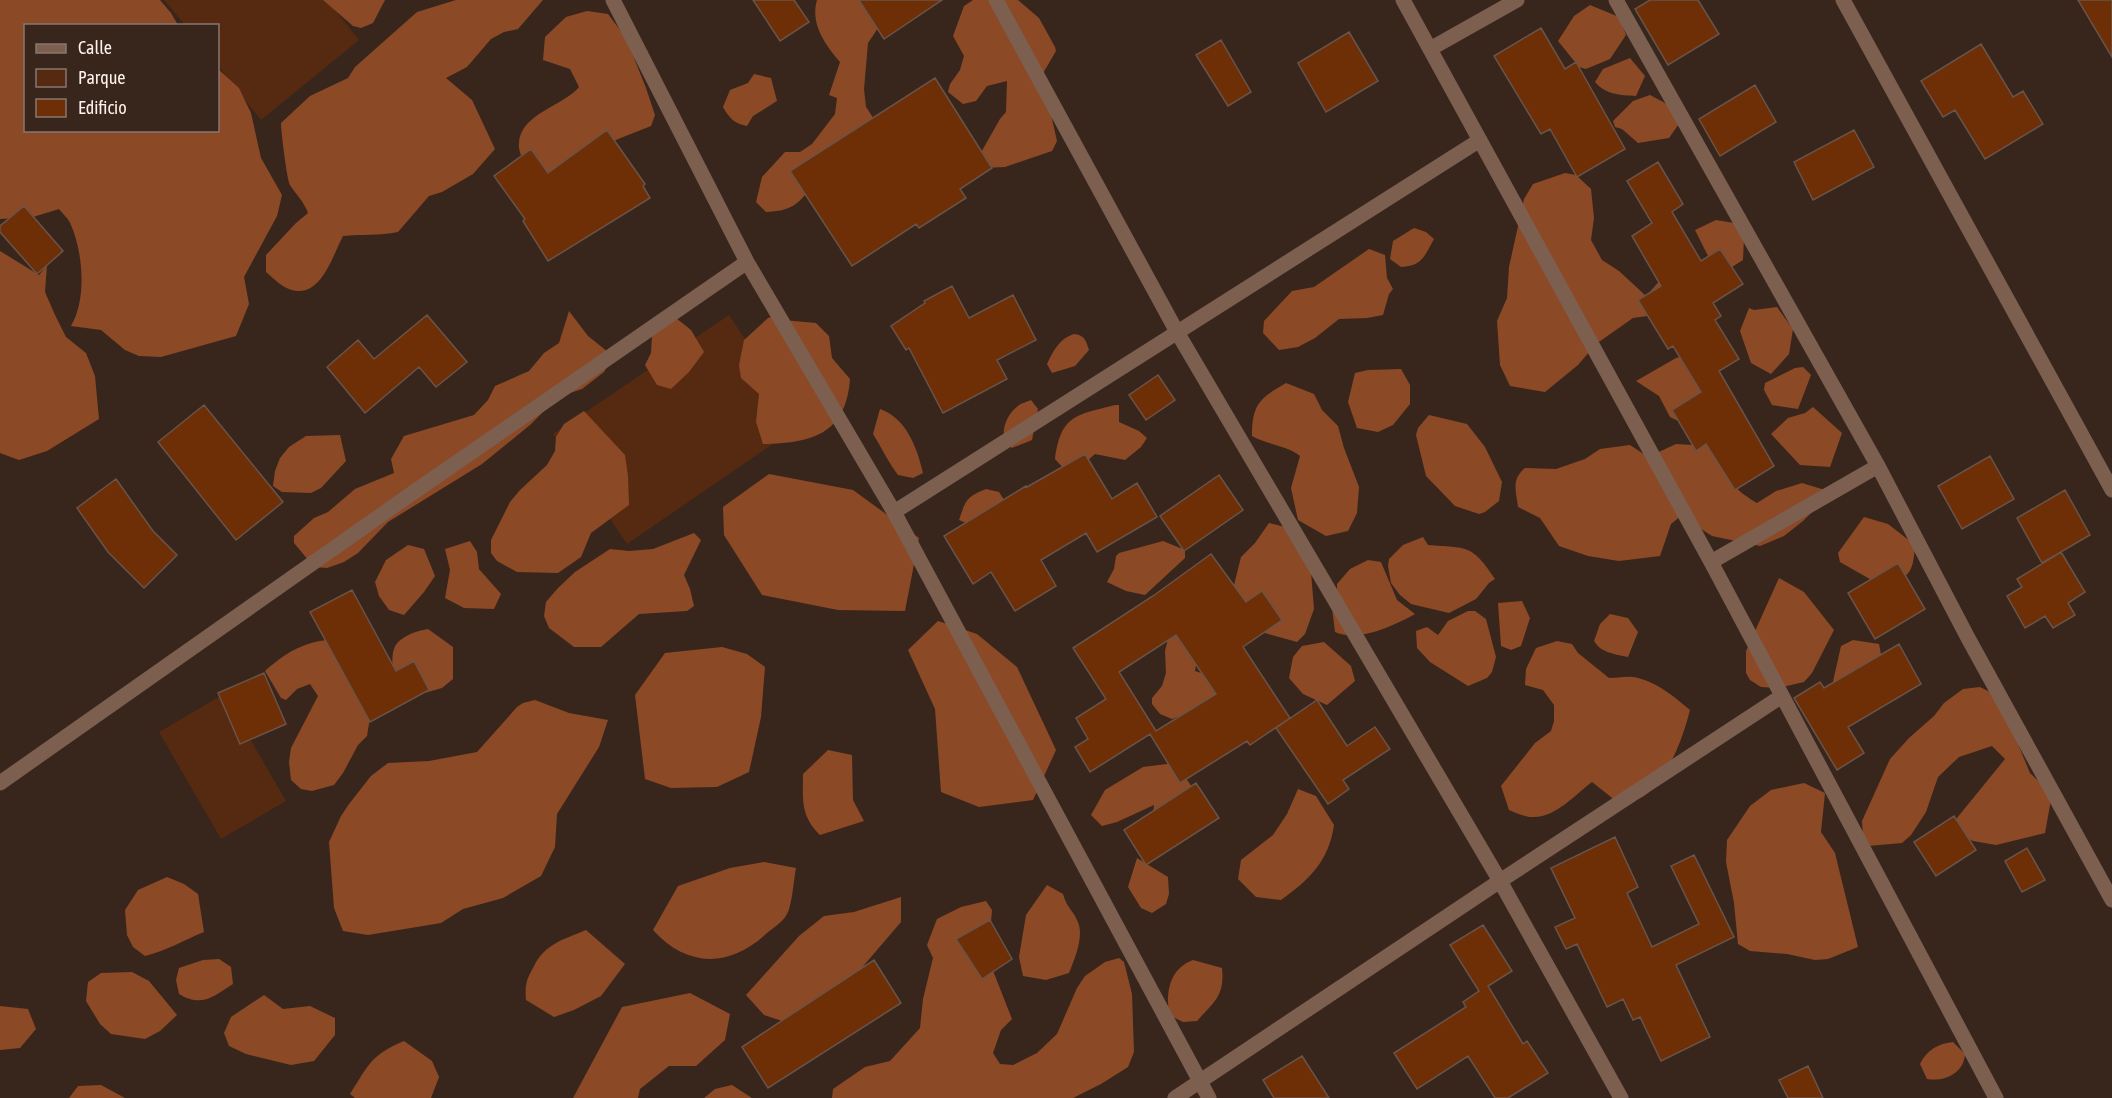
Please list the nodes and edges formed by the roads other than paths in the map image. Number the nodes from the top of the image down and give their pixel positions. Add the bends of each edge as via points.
1 (613, 0) edge
2 (996, 0) edge
3 (1403, 0) edge
4 (1517, 0) edge
5 (1616, 0) edge
6 (1847, 1) edge
7 (1430, 49) junction
8 (1480, 140) junction
9 (747, 262) junction
10 (1177, 332) junction
11 (1878, 466) junction
12 (2112, 490) edge
13 (894, 513) junction
14 (1711, 562) junction
15 (1782, 696) junction
16 (0, 783) edge
17 (1500, 881) junction
18 (2112, 900) edge
19 (1200, 1081) junction
20 (1175, 1098) edge
21 (1209, 1098) edge
22 (1621, 1098) edge
23 (1996, 1098) edge

1 - 9 street
2 - 10 street
3 - 7 street
4 - 7 street
5 - 11 street
6 - 12 street
7 - 8 street
8 - 10 street
8 - 14 street
9 - 13 street
9 - 16 street
10 - 13 street
10 - 17 street
11 - 14 street
11 - 18 street
13 - 19 street
14 - 15 street
15 - 17 street
15 - 23 street
17 - 19 street
17 - 22 street
19 - 20 street
19 - 21 street

